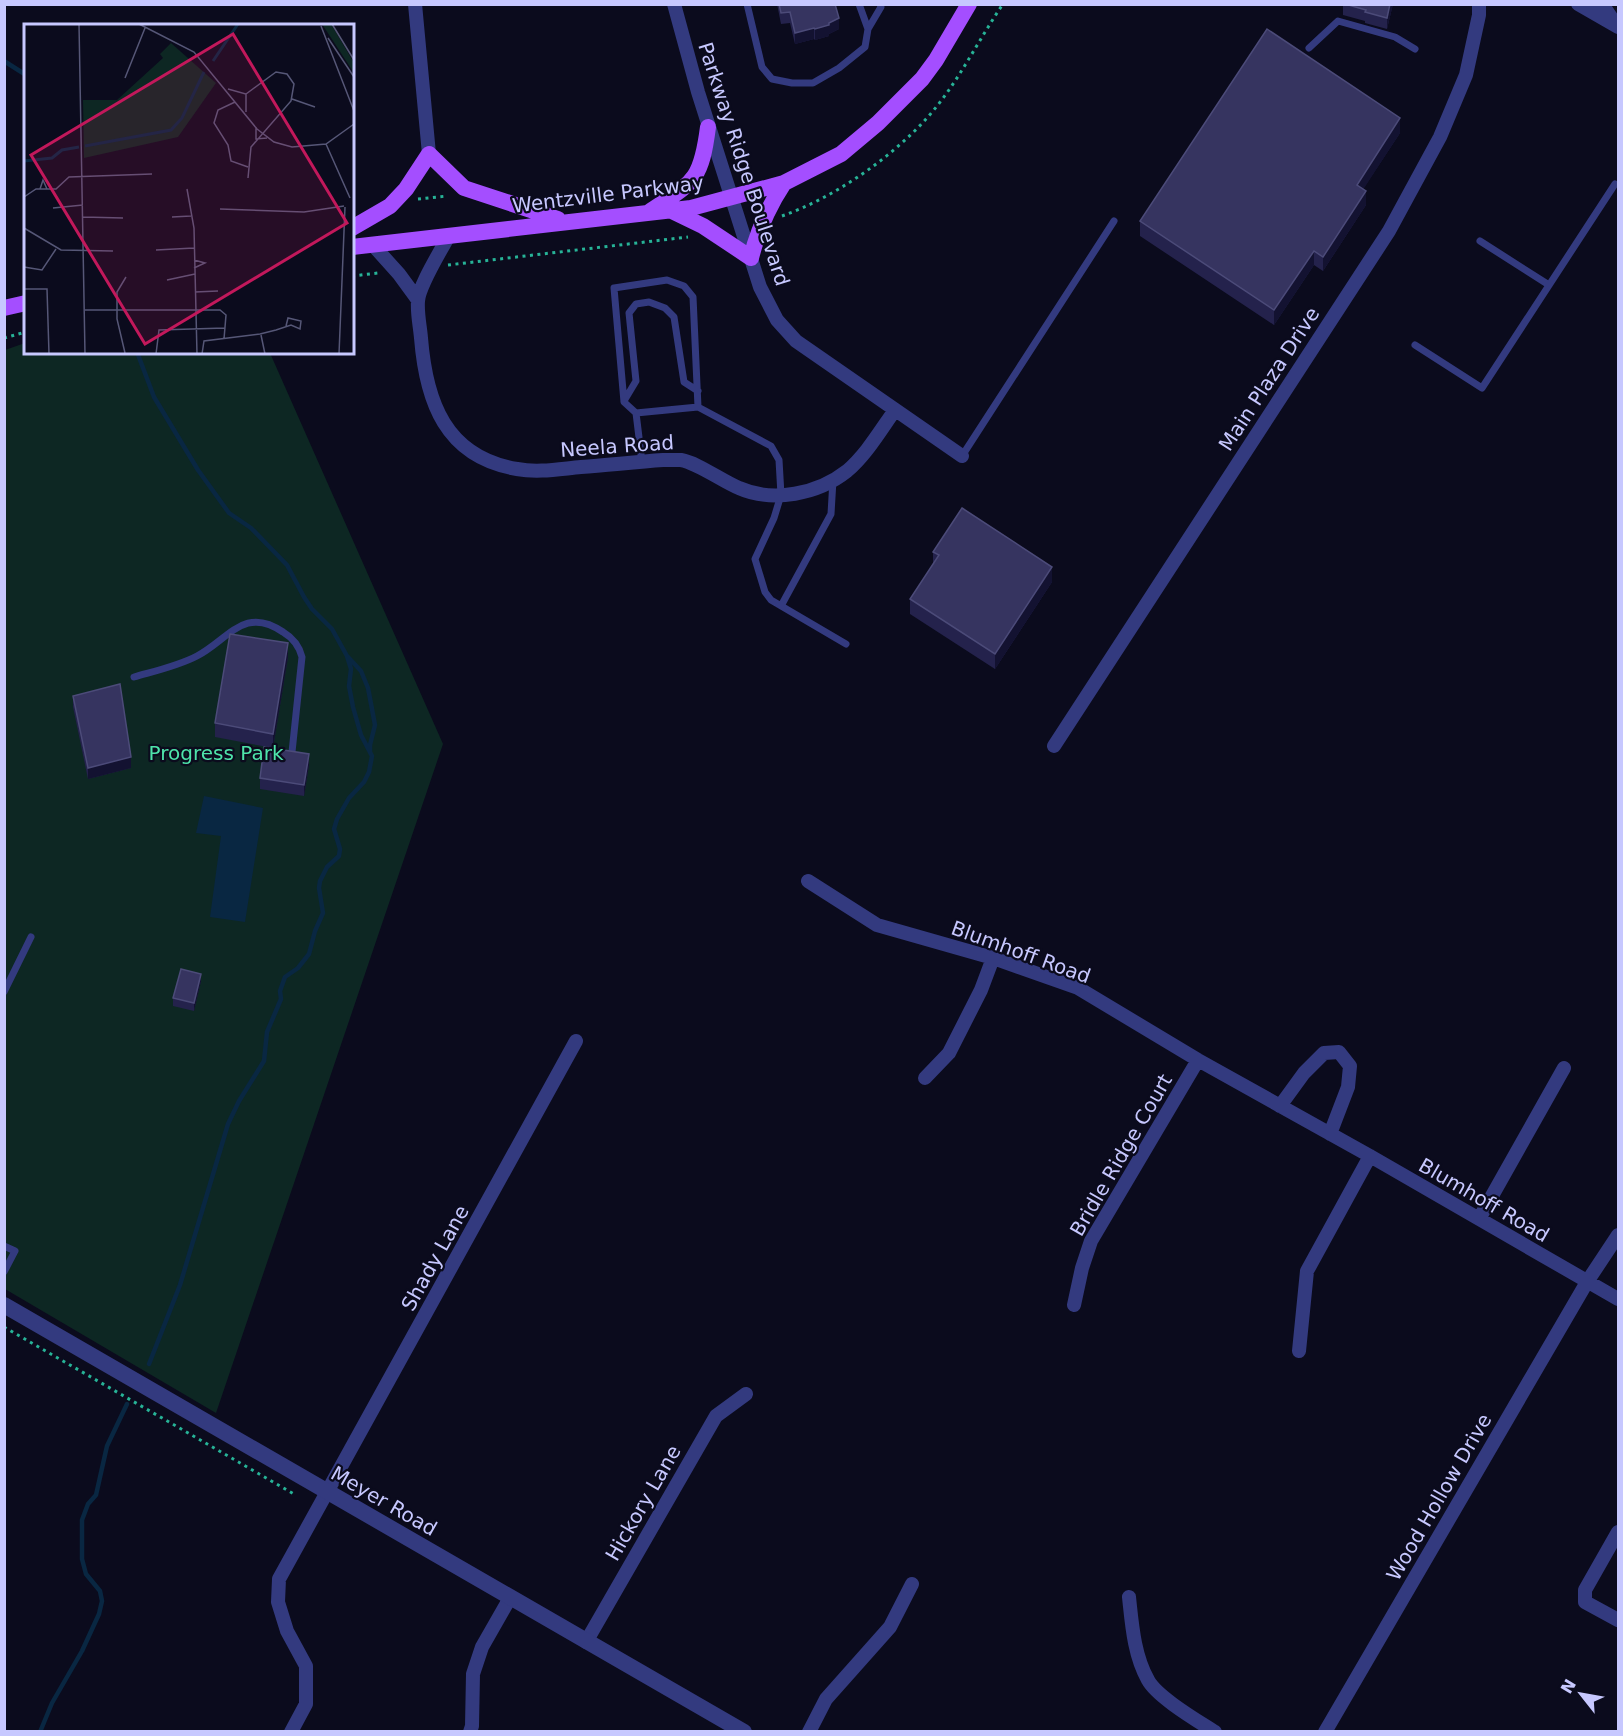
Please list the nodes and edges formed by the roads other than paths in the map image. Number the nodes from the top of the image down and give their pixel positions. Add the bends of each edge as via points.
1 (416, 4) edge
2 (674, 4) edge
3 (747, 4) edge
4 (859, 4) edge
5 (880, 4) edge
6 (969, 4) edge
7 (1578, 4) edge
8 (1602, 4) edge
9 (1481, 8) edge
10 (1618, 27) edge
11 (868, 28) junction
12 (1310, 48) dead end
13 (1415, 49) dead end
14 (708, 127) junction
15 (429, 154) junction
16 (784, 183) junction
17 (1615, 184) dead end
18 (732, 198) junction
19 (672, 211) junction
20 (648, 213) junction
21 (564, 221) junction
22 (1114, 221) dead end
23 (354, 227) edge
24 (449, 235) junction
25 (1480, 241) dead end
26 (372, 244) junction
27 (354, 247) edge
28 (751, 258) junction
29 (1549, 285) junction
30 (418, 300) junction
31 (24, 303) edge
32 (4, 308) edge
33 (1415, 345) dead end
34 (698, 391) junction
35 (624, 402) junction
36 (698, 407) junction
37 (895, 410) junction
38 (636, 414) junction
39 (962, 456) joint
40 (642, 462) junction
41 (833, 480) junction
42 (781, 495) junction
43 (781, 606) junction
44 (846, 644) dead end
45 (135, 677) dead end
46 (1054, 746) dead end
47 (292, 752) edge
48 (808, 881) dead end
49 (31, 937) dead end
50 (993, 958) junction
51 (4, 992) edge
52 (576, 1041) dead end
53 (1198, 1060) junction
54 (1564, 1068) dead end
55 (925, 1078) dead end
56 (1280, 1106) junction
57 (1330, 1134) junction
58 (1370, 1156) junction
59 (1479, 1219) junction
60 (1618, 1235) edge
61 (4, 1246) edge
62 (4, 1272) edge
63 (1587, 1282) junction
64 (1618, 1299) edge
65 (4, 1305) edge
66 (1074, 1305) dead end
67 (1299, 1351) dead end
68 (746, 1394) dead end
69 (327, 1493) junction
70 (1618, 1532) edge
71 (912, 1584) dead end
72 (1129, 1597) dead end
73 (510, 1598) junction
74 (1618, 1620) edge
75 (586, 1642) junction
76 (291, 1731) edge
77 (470, 1731) edge
78 (744, 1731) edge
79 (809, 1731) edge
80 (1215, 1731) edge
81 (1325, 1731) edge

1 - 15 street
2 - 14 street, Parkway Ridge Boulevard
3 - 11 lane via 762,68 772,79 792,84 813,83 839,68 865,47
4 - 11 lane
5 - 11 lane
6 - 16 main road, Wentzville Parkway via 922,79 878,123 841,154
7 - 10 street
8 - 10 street
9 - 46 street, Main Plaza Drive via 1466,75 1440,136 1389,231
12 - 13 lane via 1338,21 1395,37
14 - 18 street, Parkway Ridge Boulevard
14 - 20 main road via 705,157 692,181
15 - 21 main road via 464,188
15 - 23 main road via 390,206
16 - 18 main road, Wentzville Parkway
16 - 28 main road via 760,224
17 - 29 lane
18 - 19 main road, Wentzville Parkway
18 - 28 street, Parkway Ridge Boulevard
19 - 20 main road, Wentzville Parkway
19 - 28 main road via 717,234
20 - 21 main road, Wentzville Parkway
21 - 24 main road, Wentzville Parkway
22 - 39 lane
24 - 26 main road, Wentzville Parkway
24 - 30 street, Neela Road
25 - 29 lane
26 - 27 main road, Wentzville Parkway
26 - 30 street
28 - 37 street, Parkway Ridge Boulevard via 777,320 796,340
29 - 33 lane via 1482,388
30 - 40 street, Neela Road via 423,366 433,404 455,437 475,453 516,469 539,471
31 - 32 main road
34 - 35 lane via 684,382 674,317 665,308 649,302 636,304 629,313 636,381
34 - 35 lane via 693,297 684,286 667,280 614,288
34 - 36 lane
35 - 38 lane
36 - 38 lane
36 - 42 lane via 771,446 779,460
37 - 39 street, Parkway Ridge Boulevard
37 - 41 street, Neela Road via 865,452
38 - 40 lane
40 - 42 street, Neela Road via 683,460 740,489
41 - 42 street, Neela Road via 793,495
41 - 43 lane via 831,514
42 - 43 lane via 755,559 765,592
43 - 44 lane
45 - 47 lane via 197,656 245,623 275,626 299,646 302,657
48 - 50 street, Blumhoff Road via 877,925
49 - 51 lane
50 - 53 street, Blumhoff Road via 1078,988
50 - 55 street via 949,1053
52 - 69 street, Shady Lane
53 - 56 street, Blumhoff Road
53 - 66 street, Bridle Ridge Court via 1091,1241
54 - 59 street
56 - 57 street, Blumhoff Road
56 - 57 street via 1324,1053 1339,1052 1350,1066 1348,1087
57 - 58 street, Blumhoff Road
58 - 59 street, Blumhoff Road
58 - 67 street via 1307,1271
59 - 63 street, Blumhoff Road
60 - 63 street, Wood Hollow Drive
61 - 62 lane via 15,1251
63 - 64 street, Blumhoff Road
63 - 81 street, Wood Hollow Drive
65 - 69 street, Meyer Road
68 - 75 street, Hickory Lane via 716,1416
69 - 73 street, Meyer Road
69 - 76 street, Shady Lane via 279,1578 278,1602 287,1631 306,1666 306,1704
70 - 74 street via 1585,1590 1585,1602
71 - 79 street via 890,1627 826,1699
72 - 80 street via 1135,1646 1149,1682 1184,1713
73 - 75 street, Meyer Road
73 - 77 street via 482,1647 473,1674
75 - 78 street, Meyer Road

